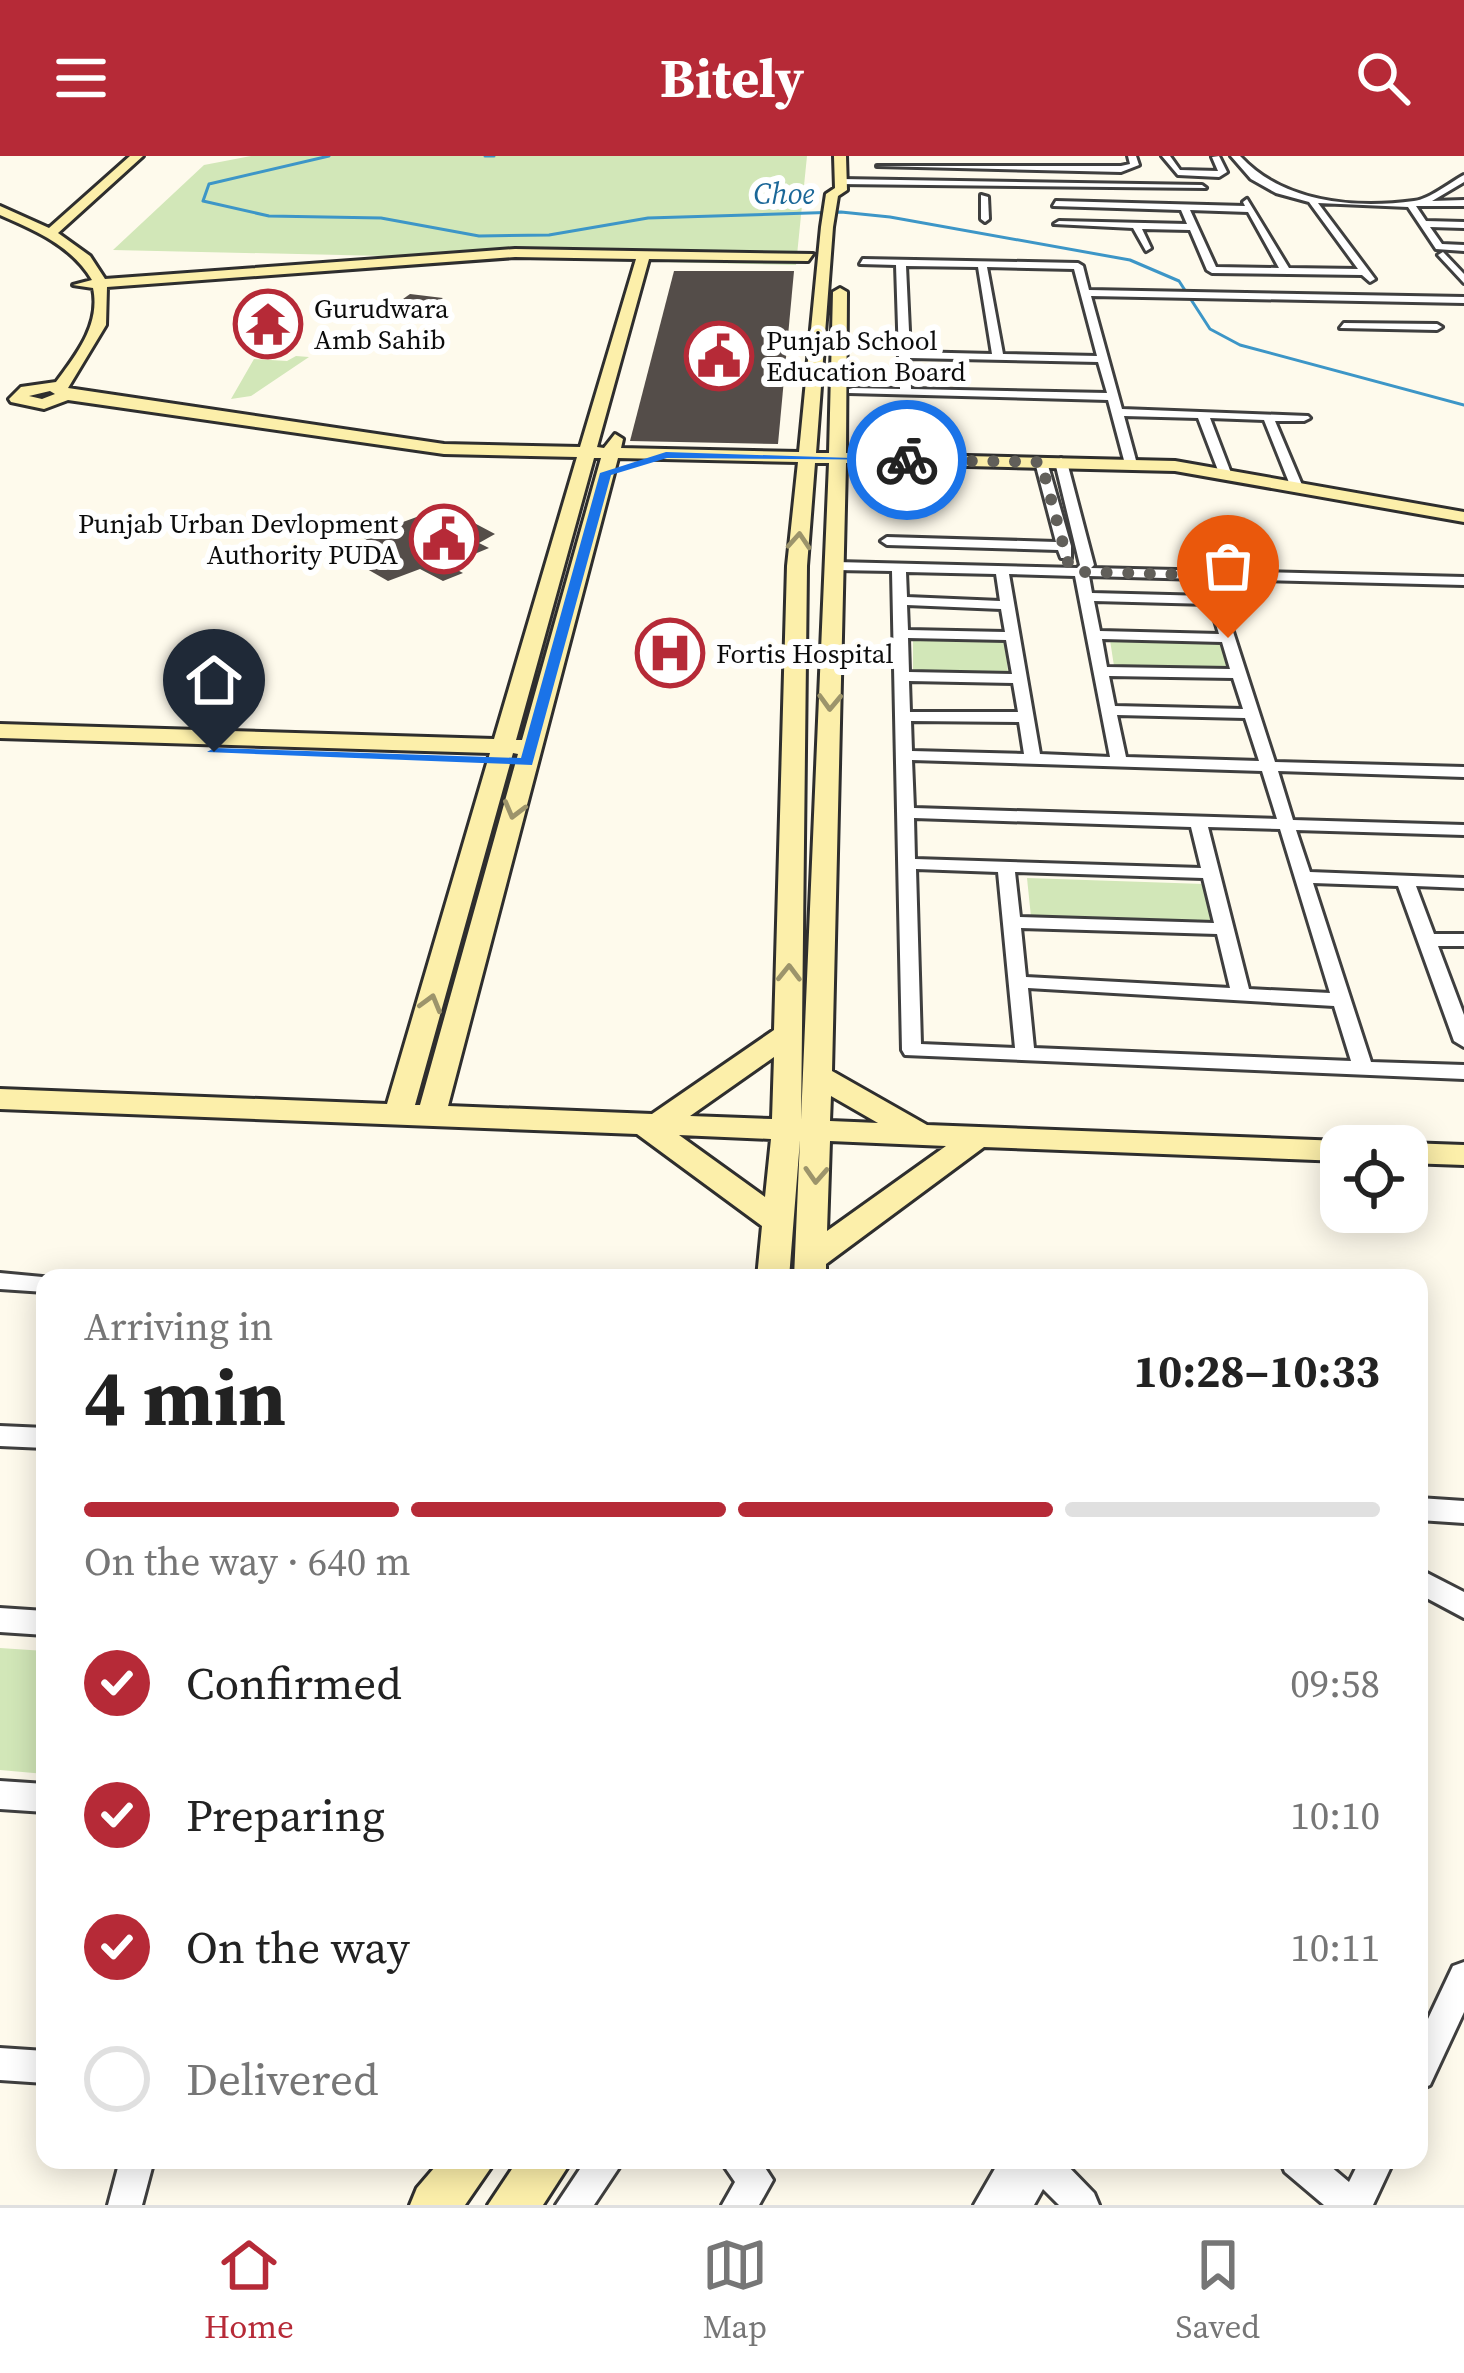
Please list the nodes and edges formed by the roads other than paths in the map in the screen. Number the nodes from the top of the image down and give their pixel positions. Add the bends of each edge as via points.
1 (136, 156) edge
2 (826, 156) edge
3 (840, 156) edge
4 (1022, 156) edge
5 (1073, 156) edge
6 (1132, 156) edge
7 (1166, 156) edge
8 (1235, 156) edge
9 (1216, 157) edge
10 (882, 161) edge
11 (932, 161) edge
12 (979, 162) edge
13 (1023, 168) junction
14 (1077, 170) junction
15 (1464, 178) edge
16 (882, 182) junction
17 (1079, 186) junction
18 (1202, 188) dead end
19 (834, 193) junction
20 (925, 196) junction
21 (1056, 196) junction
22 (984, 197) junction
23 (1310, 198) junction
24 (1416, 202) junction
25 (1463, 204) edge
26 (1184, 207) junction
27 (926, 209) dead end
28 (0, 210) edge
29 (0, 220) edge
30 (986, 220) dead end
31 (1423, 224) junction
32 (1464, 225) edge
33 (827, 226) junction
34 (1136, 226) junction
35 (1193, 227) junction
36 (52, 233) junction
37 (1146, 248) dead end
38 (1464, 248) edge
39 (1443, 255) dead end
40 (662, 258) junction
41 (809, 260) junction
42 (863, 262) dead end
43 (901, 262) junction
44 (982, 263) junction
45 (642, 264) junction
46 (1459, 268) edge
47 (1286, 272) junction
48 (1364, 272) junction
49 (1464, 280) edge
50 (105, 287) junction
51 (82, 290) junction
52 (1087, 293) junction
53 (1384, 299) junction
54 (1417, 299) junction
55 (1464, 300) edge
56 (1344, 326) dead end
57 (1437, 327) junction
58 (1446, 339) dead end
59 (904, 355) junction
60 (998, 357) junction
61 (1104, 359) junction
62 (40, 387) junction
63 (64, 391) junction
64 (853, 391) dead end
65 (0, 392) edge
66 (905, 392) junction
67 (21, 393) junction
68 (1114, 397) junction
69 (1118, 412) junction
70 (622, 413) dead end
71 (1202, 415) junction
72 (1266, 417) junction
73 (1304, 418) dead end
74 (606, 454) junction
75 (662, 455) junction
76 (801, 455) junction
77 (725, 456) junction
78 (838, 459) junction
79 (1051, 462) junction
80 (1131, 464) junction
81 (1225, 472) junction
82 (1296, 485) junction
83 (1464, 517) edge
84 (887, 541) dead end
85 (1064, 547) junction
86 (836, 566) junction
87 (898, 569) junction
88 (1002, 571) junction
89 (1081, 572) junction
90 (1208, 575) junction
91 (1464, 581) edge
92 (1086, 597) junction
93 (1216, 600) junction
94 (899, 601) junction
95 (1007, 604) junction
96 (900, 634) junction
97 (1094, 634) junction
98 (1012, 636) junction
99 (1228, 638) junction
100 (1101, 671) junction
101 (1239, 674) junction
102 (902, 676) junction
103 (1019, 679) junction
104 (1109, 710) junction
105 (1252, 714) junction
106 (903, 716) junction
107 (1026, 716) junction
108 (0, 730) edge
109 (0, 745) edge
110 (303, 748) junction
111 (502, 754) junction
112 (529, 755) junction
113 (904, 755) junction
114 (1033, 759) junction
115 (1119, 762) junction
116 (1268, 766) junction
117 (1464, 772) edge
118 (905, 813) junction
119 (1198, 822) junction
120 (1286, 824) junction
121 (1464, 830) edge
122 (907, 864) junction
123 (1006, 867) junction
124 (1211, 873) junction
125 (1303, 878) junction
126 (1405, 881) junction
127 (1464, 883) edge
128 (1012, 922) junction
129 (1225, 929) junction
130 (1426, 940) junction
131 (1464, 940) edge
132 (1018, 982) junction
133 (1241, 994) junction
134 (1456, 999) edge
135 (1342, 1000) junction
136 (788, 1034) junction
137 (1464, 1041) edge
138 (1025, 1054) junction
139 (1363, 1068) junction
140 (1464, 1072) edge
141 (820, 1077) junction
142 (0, 1099) edge
143 (398, 1115) junction
144 (431, 1116) junction
145 (651, 1122) junction
146 (786, 1132) junction
147 (818, 1132) junction
148 (925, 1136) junction
149 (977, 1138) junction
150 (1320, 1150) edge
151 (1428, 1154) edge
152 (1464, 1155) edge
153 (778, 1222) junction
154 (810, 1268) edge
155 (774, 1269) edge
156 (0, 1281) edge
157 (36, 1283) edge
158 (0, 1436) edge
159 (36, 1438) edge
160 (1428, 1510) edge
161 (1464, 1512) edge
162 (1428, 1586) edge
163 (1464, 1606) edge
164 (0, 1620) edge
165 (36, 1622) edge
166 (0, 1795) edge
167 (36, 1797) edge
168 (1464, 1978) edge
169 (1428, 2055) edge
170 (0, 2064) edge
171 (36, 2066) edge
172 (135, 2169) edge
173 (464, 2169) edge
174 (541, 2169) edge
175 (600, 2169) edge
176 (746, 2169) edge
177 (1014, 2169) edge
178 (1036, 2169) edge
179 (1048, 2169) edge
180 (1308, 2169) edge
181 (1372, 2169) edge
182 (125, 2205) edge
183 (434, 2205) edge
184 (512, 2205) edge
185 (572, 2205) edge
186 (739, 2205) edge
187 (992, 2205) edge
188 (1015, 2205) edge
189 (1082, 2205) edge
190 (1353, 2205) edge

1 - 36 street
2 - 19 street via 826,190
3 - 19 street
4 - 13 street
5 - 14 street
6 - 14 street via 1136,165 1128,169
7 - 9 street via 1178,172 1219,174
8 - 23 street via 1260,185
10 - 11 street
10 - 16 street
11 - 12 street
12 - 13 street
13 - 14 street
14 - 17 street
15 - 24 street
16 - 19 street
16 - 21 street
17 - 18 street
17 - 21 street
19 - 20 street
19 - 33 street
20 - 22 street
20 - 27 street
21 - 22 street
21 - 26 street
21 - 34 street via 1059,226
22 - 30 street
23 - 24 street
23 - 48 street
24 - 25 street
24 - 31 street
26 - 35 street
26 - 47 street via 1249,205
28 - 36 street
29 - 51 street via 70,262
31 - 32 street
31 - 38 street via 1439,247
33 - 41 street via 812,234
33 - 76 street
33 - 78 street via 841,262
34 - 35 street
34 - 37 street
35 - 47 street via 1212,270
36 - 50 street via 95,265
39 - 46 street
40 - 41 street
40 - 45 street
40 - 45 street via 658,279
41 - 76 street
42 - 43 street
43 - 44 street
43 - 59 street
44 - 52 street via 1075,265
44 - 60 street
45 - 50 street via 381,266
45 - 74 street via 638,320
46 - 49 street
47 - 48 street
48 - 53 street
50 - 51 street
50 - 63 street via 97,337
51 - 62 street via 81,331
52 - 53 street
52 - 61 street
53 - 54 street
54 - 55 street
54 - 57 street
56 - 57 street
57 - 58 street
59 - 60 street
59 - 66 street
60 - 61 street
61 - 68 street
62 - 63 street
62 - 67 street
63 - 67 street via 29,404 19,401
63 - 74 street via 374,443
64 - 66 street
65 - 67 street
66 - 68 street
68 - 69 street
69 - 71 street
69 - 80 street
70 - 74 street
71 - 72 street
71 - 81 street
72 - 73 street
72 - 82 street
74 - 75 street
74 - 75 street
74 - 111 street
74 - 112 street
75 - 77 street
76 - 77 street
76 - 77 street
76 - 78 street
136 -> 76 street
78 - 79 street
78 - 86 street
79 - 80 street
79 - 85 street
79 - 89 street via 1087,565
80 - 81 street
81 - 82 street
82 - 83 street
84 - 85 street
85 - 89 street via 1069,566
86 - 87 street
86 -> 141 street
87 - 88 street
87 - 94 street
88 - 89 street
88 - 95 street
89 - 90 street
89 - 92 street
90 - 91 street
90 - 93 street
92 - 93 street
92 - 97 street
93 - 99 street
94 - 95 street
94 - 96 street
95 - 98 street
96 - 98 street
96 - 102 street
97 - 99 street
97 - 100 street
98 - 103 street
99 - 101 street
100 - 101 street
100 - 104 street
101 - 105 street
102 - 103 street
102 - 106 street
103 - 107 street
104 - 105 street
104 - 115 street
105 - 116 street
106 - 107 street
106 - 113 street
107 - 114 street
108 - 110 street
109 - 110 street
110 - 111 street
111 - 112 street
143 -> 111 street
112 -> 144 street
113 - 114 street
113 - 118 street
114 - 115 street
115 - 116 street
116 - 117 street
116 - 120 street
118 - 119 street
118 - 122 street
119 - 120 street
119 - 124 street
120 - 121 street
120 - 125 street
122 - 123 street
122 - 138 street via 911,1048
123 - 124 street
123 - 128 street
124 - 129 street
125 - 126 street
125 - 135 street
126 - 127 street
126 - 130 street
128 - 129 street
128 - 132 street
129 - 133 street
130 - 131 street
130 - 134 street
132 - 133 street
132 - 138 street
133 - 135 street
134 - 137 street
135 - 139 street
136 - 145 street
136 - 146 street
138 - 139 street
139 - 140 street
141 - 147 street
141 - 148 street
142 - 143 street
143 - 144 street
144 - 145 street
145 - 146 street
145 - 153 street
146 - 147 street
146 - 153 street
147 - 148 street
147 -> 154 street
148 - 149 street
149 - 150 street
149 - 154 street
151 - 152 street
153 - 155 street
156 - 157 street
158 - 159 street
160 - 161 street
162 - 163 street
164 - 165 street
166 - 167 street
168 - 169 street
170 - 171 street
172 - 182 street
173 - 183 street
174 - 184 street
175 - 185 street
176 - 186 street via 756,2180
177 - 187 street
178 - 188 street
179 - 189 street
180 - 190 street
181 - 190 street

